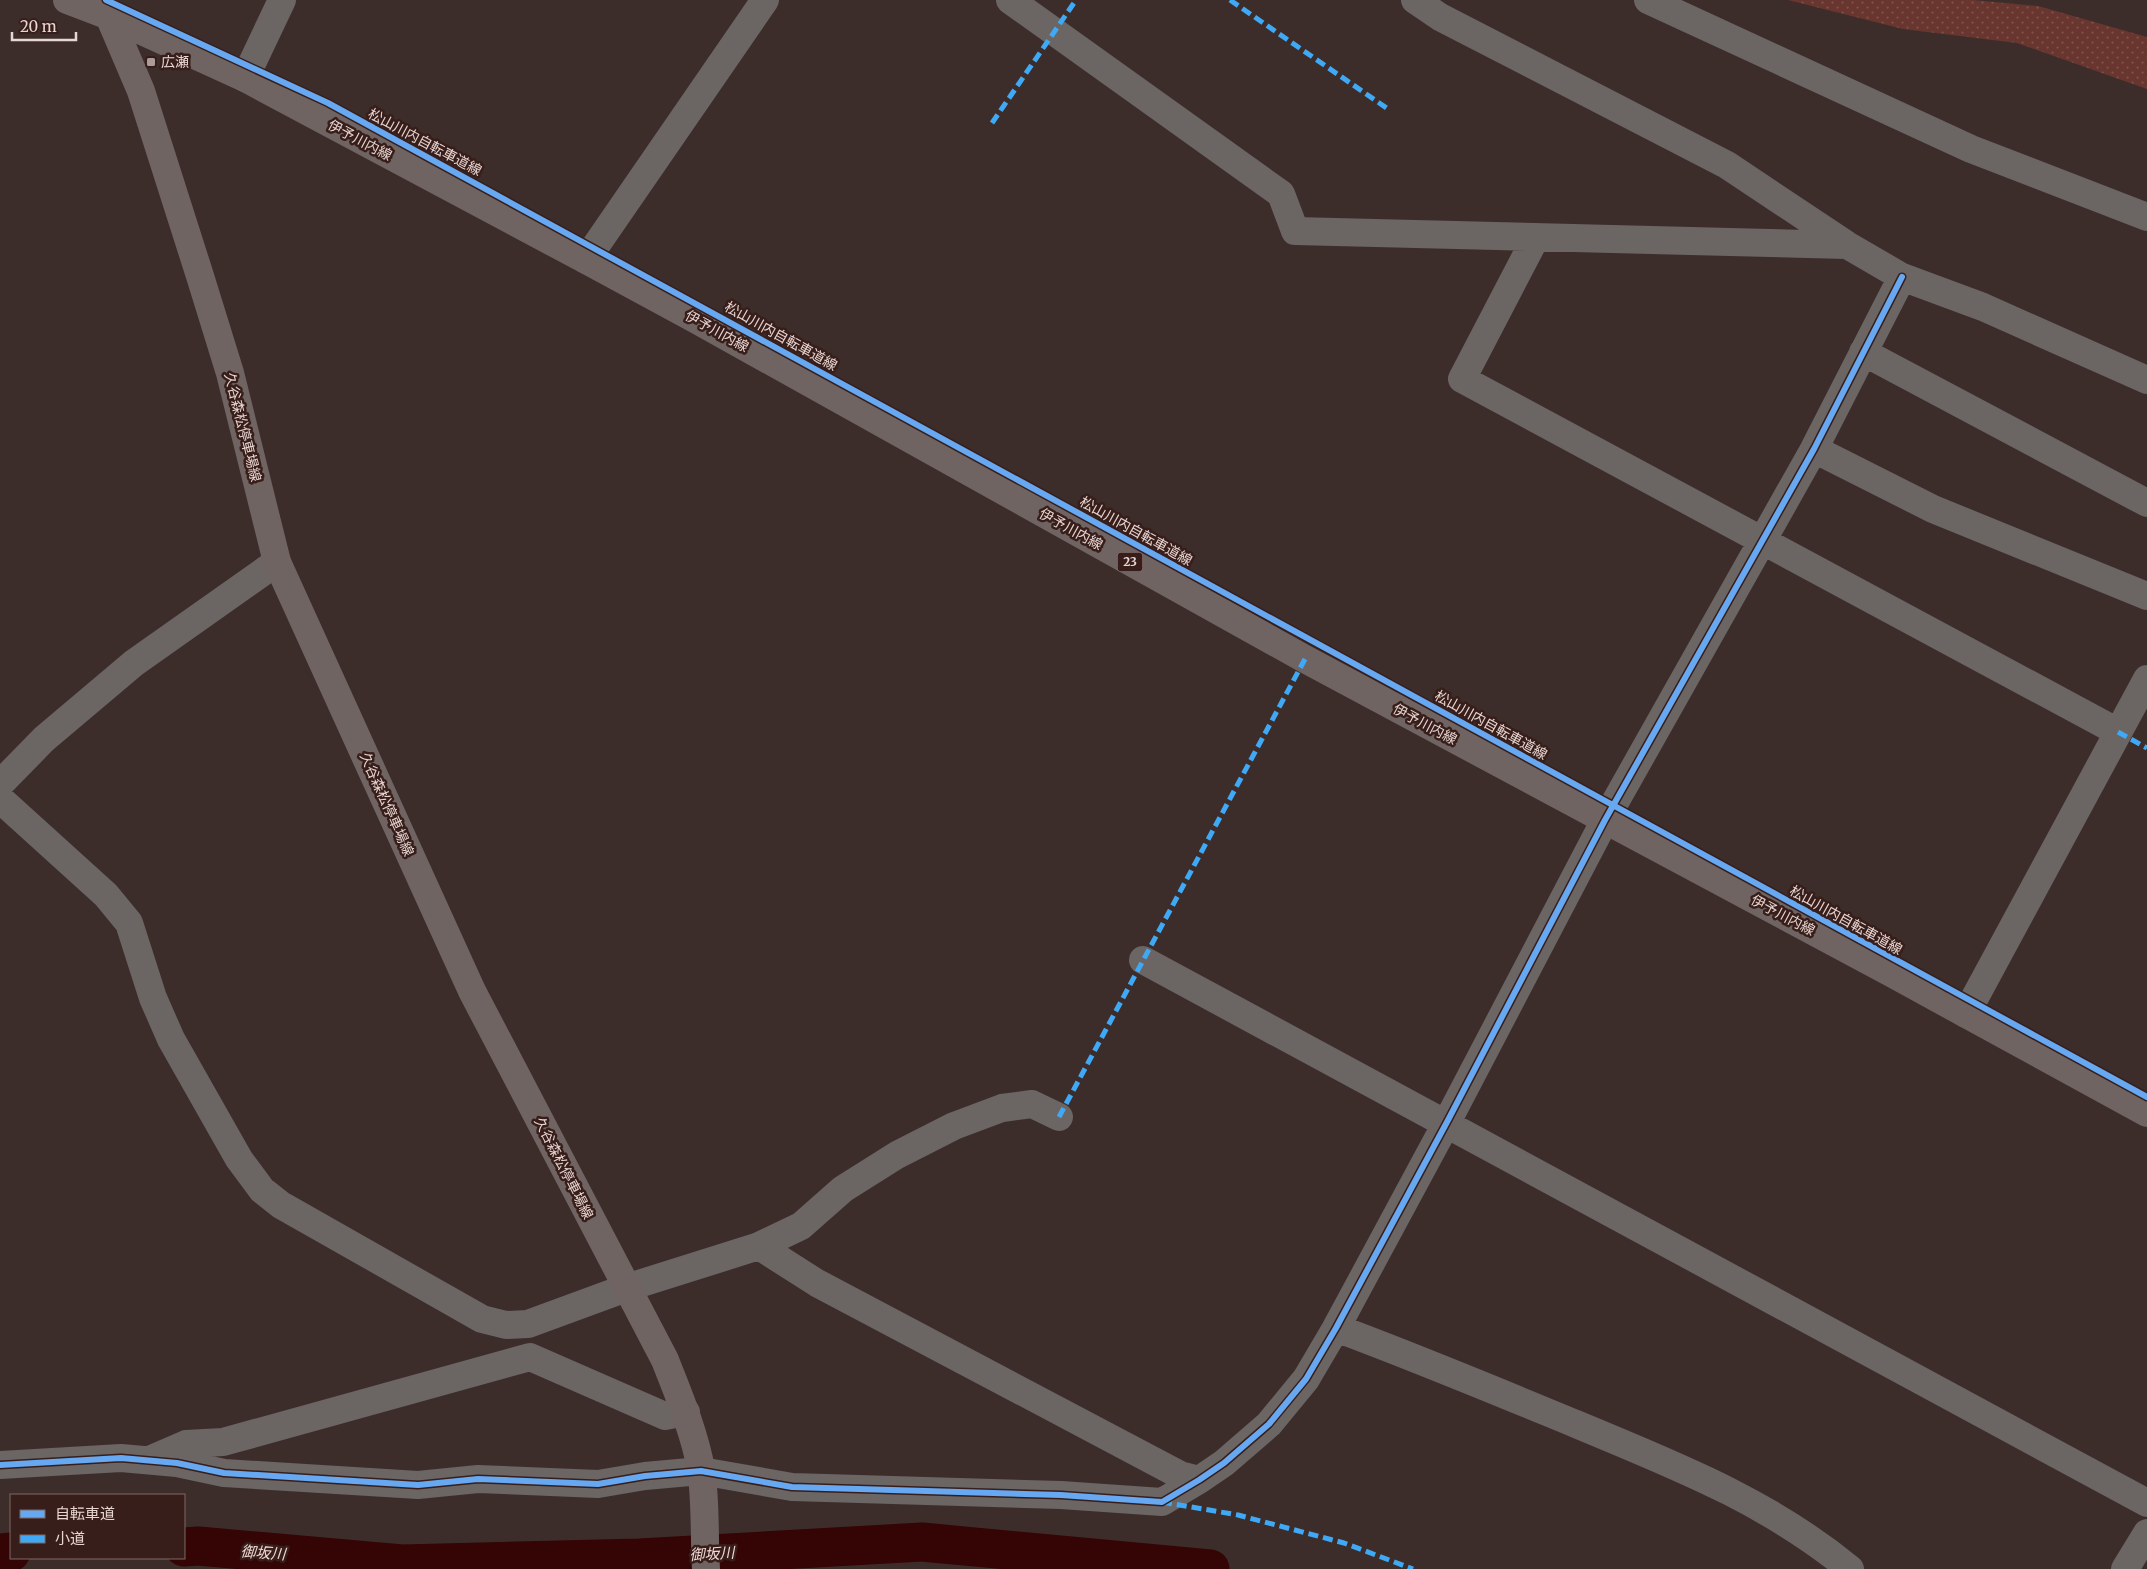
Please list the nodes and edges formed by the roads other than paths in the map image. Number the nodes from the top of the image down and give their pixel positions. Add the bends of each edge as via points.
1 (68, 0) edge
2 (282, 0) edge
3 (765, 0) edge
4 (1010, 0) edge
5 (1415, 0) edge
6 (1648, 0) edge
7 (108, 8) edge
8 (245, 78) junction
9 (2147, 217) edge
10 (1536, 237) junction
11 (1847, 245) junction
12 (586, 260) junction
13 (1902, 277) junction
14 (1863, 352) junction
15 (2147, 380) edge
16 (1814, 449) junction
17 (2147, 503) edge
18 (1762, 540) junction
19 (277, 562) junction
20 (2147, 596) edge
21 (2147, 679) edge
22 (2118, 732) junction
23 (0, 784) edge
24 (0, 799) edge
25 (1605, 820) junction
26 (1143, 960) dead end
27 (1966, 1014) junction
28 (2147, 1113) edge
29 (1059, 1117) dead end
30 (1447, 1122) junction
31 (759, 1246) junction
32 (626, 1288) junction
33 (1336, 1328) junction
34 (686, 1412) junction
35 (147, 1460) junction
36 (0, 1465) edge
37 (702, 1480) junction
38 (1199, 1480) junction
39 (2147, 1502) edge
40 (2147, 1534) edge
41 (706, 1569) edge
42 (1850, 1569) edge
43 (2125, 1569) edge

1 - 7 main road, 伊予川内線 / 23
2 - 8 street
3 - 12 street
4 - 10 street via 1281,194 1295,231
5 - 11 street via 1440,17 1727,165
6 - 9 street via 1971,149
7 - 8 main road, 伊予川内線 / 23
7 - 19 main road, 久谷森松停車場線 via 141,91 230,373
8 - 12 main road, 伊予川内線 / 23
10 - 11 street
10 - 18 street via 1462,379
11 - 13 street
12 - 25 main road, 伊予川内線 / 23 via 1304,659
13 - 14 street
13 - 15 street via 1983,307
14 - 16 street
14 - 17 street
16 - 18 street
16 - 20 street via 1933,509
18 - 22 street
18 - 25 street
19 - 23 street via 134,663 44,739
19 - 32 main road, 久谷森松停車場線 via 472,991
21 - 22 street
22 - 27 street
24 - 32 street via 106,894 129,923 153,998 171,1039 239,1160 262,1190 281,1205 482,1318 506,1325 528,1324
25 - 27 main road, 伊予川内線 / 23
25 - 30 street
26 - 30 street
27 - 28 main road, 伊予川内線 / 23
29 - 31 street via 1032,1104 1002,1108 954,1126 843,1189 801,1226
30 - 33 street
30 - 39 street
31 - 32 street
31 - 38 street via 835,1292 1180,1475
32 - 34 main road, 久谷森松停車場線 via 665,1360
33 - 38 street via 1306,1379 1269,1424
33 - 42 street via 1717,1484 1807,1536
34 - 35 street via 665,1416 530,1357 223,1442 186,1444
34 - 37 main road, 久谷森松停車場線
35 - 36 street via 122,1458
35 - 37 street via 224,1472 418,1484 478,1479 598,1484 645,1476
37 - 38 street via 792,1488 1042,1494 1162,1502
37 - 41 main road, 久谷森松停車場線
40 - 43 street

